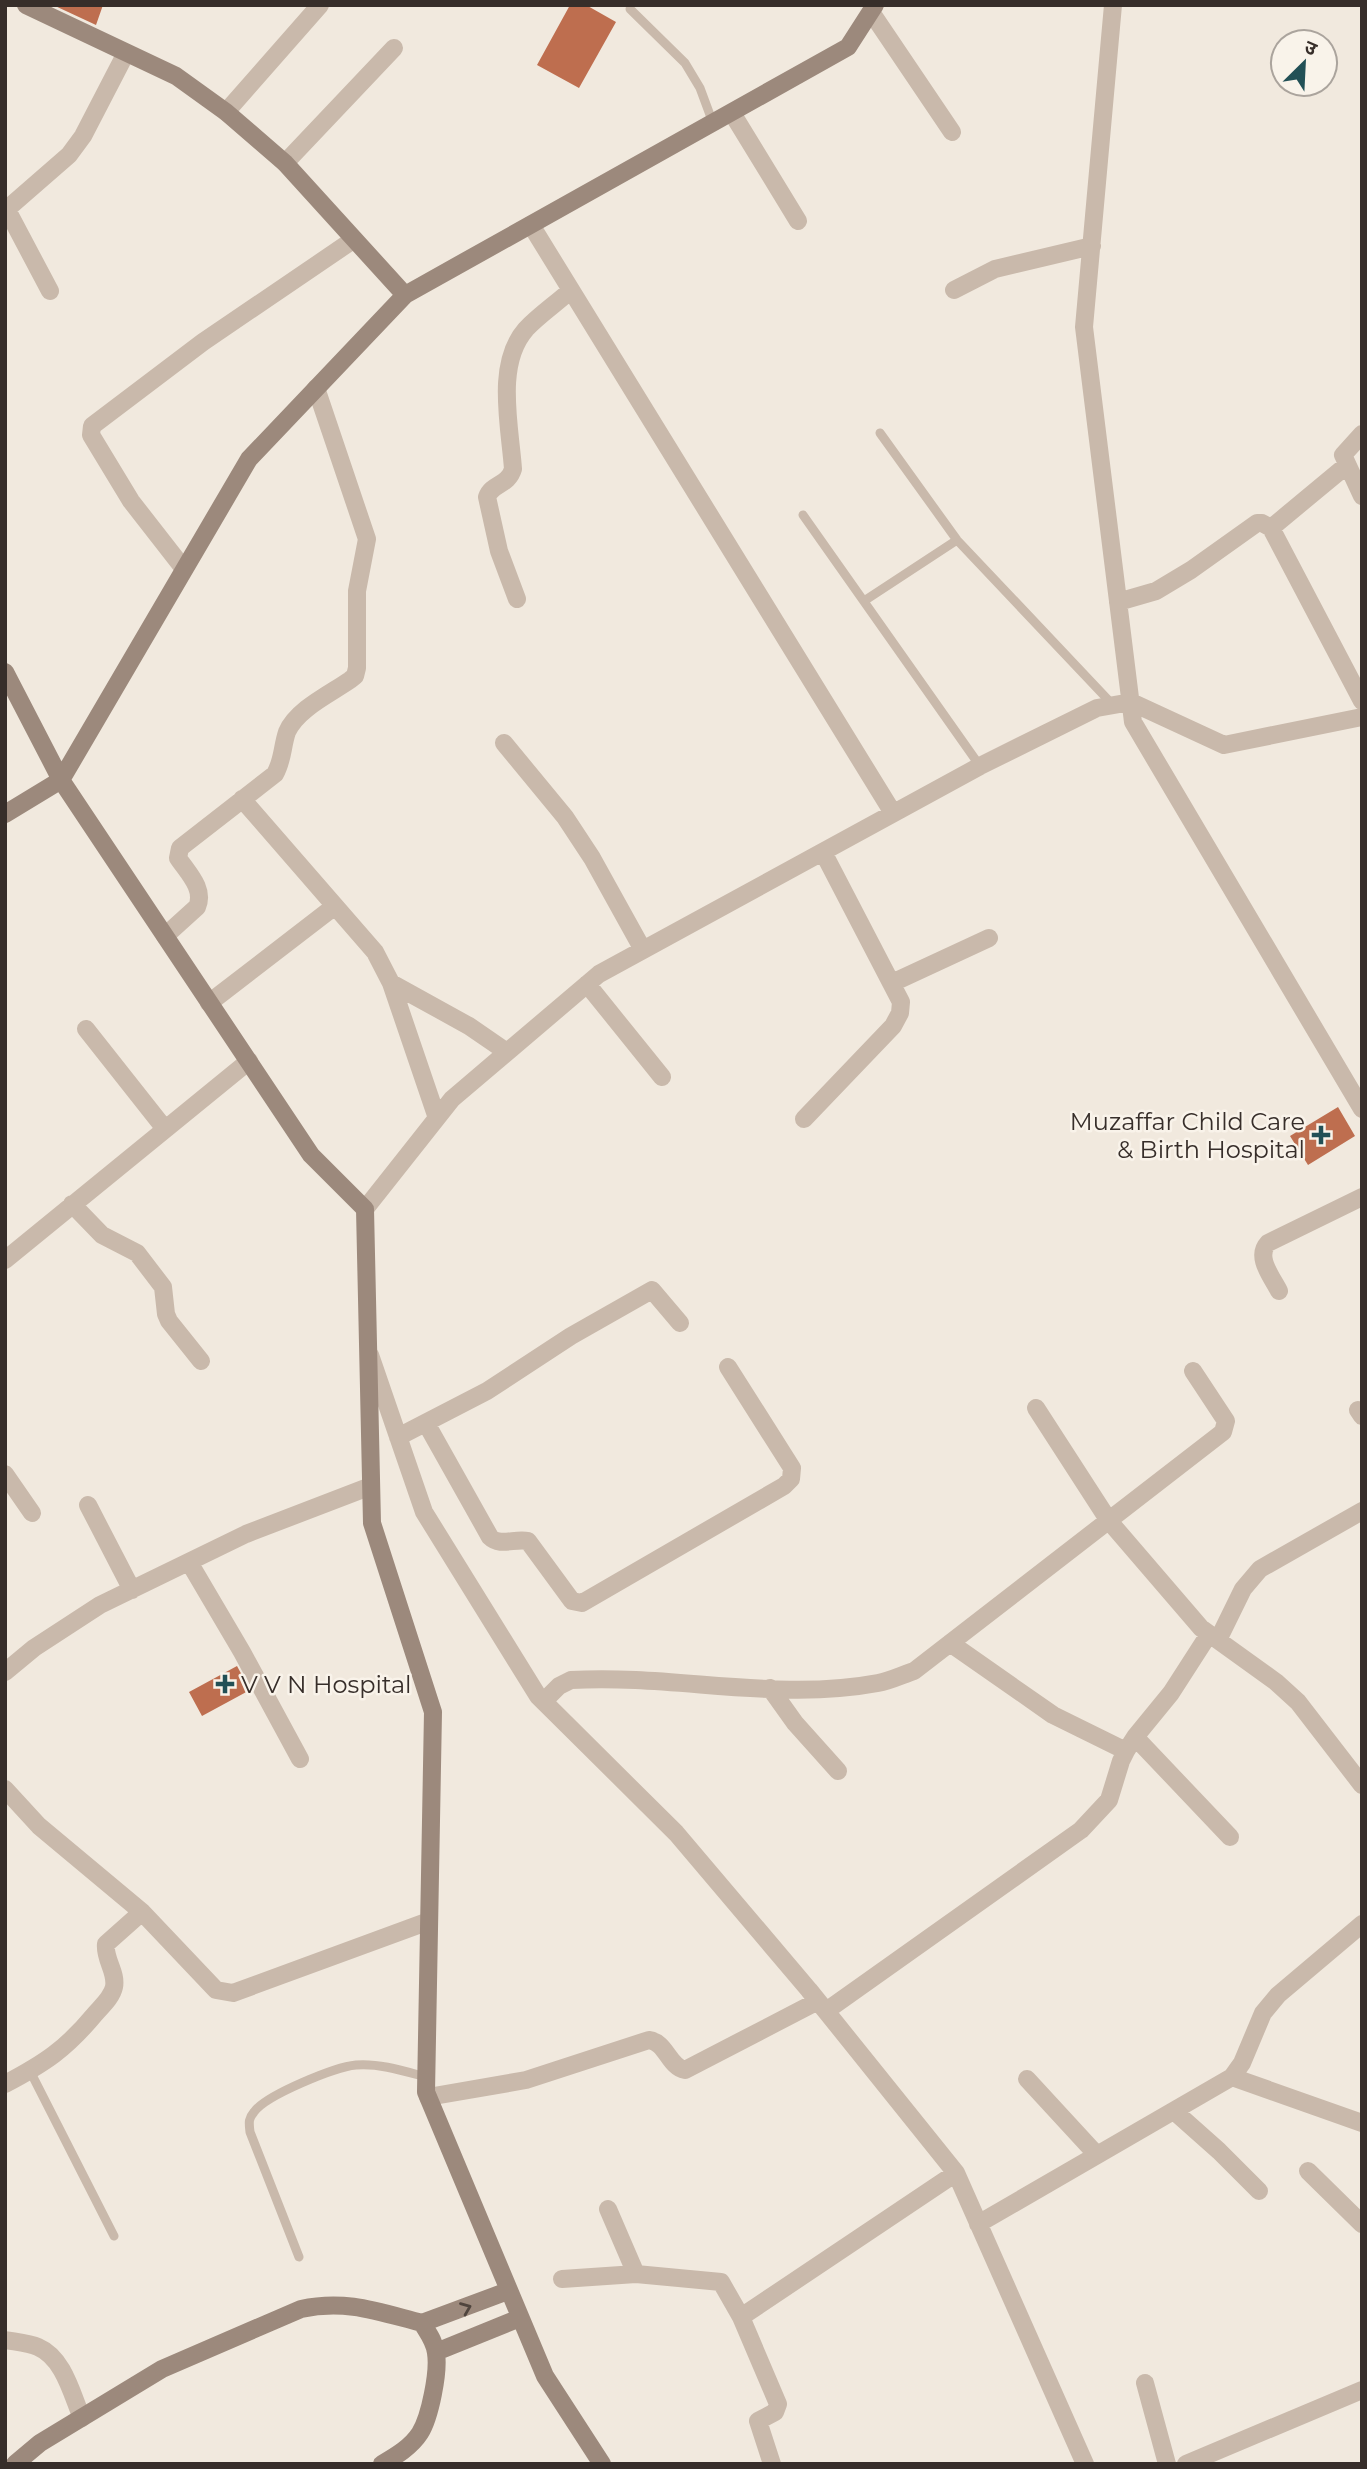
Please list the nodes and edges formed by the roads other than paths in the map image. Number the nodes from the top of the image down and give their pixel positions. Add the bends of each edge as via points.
1 (26, 5) edge
2 (320, 5) edge
3 (1113, 5) edge
4 (630, 9) dead end
5 (873, 9) edge
6 (56, 12) edge
7 (394, 48) dead end
8 (126, 53) junction
9 (226, 112) junction
10 (732, 113) junction
11 (713, 123) junction
12 (952, 132) dead end
13 (285, 163) junction
14 (6, 207) edge
15 (798, 221) dead end
16 (531, 225) junction
17 (353, 240) junction
18 (1092, 246) junction
19 (571, 290) junction
20 (954, 290) dead end
21 (50, 291) dead end
22 (405, 295) junction
23 (316, 388) junction
24 (880, 433) dead end
25 (1362, 433) edge
26 (1348, 465) junction
27 (1362, 496) edge
28 (803, 515) dead end
29 (1271, 528) junction
30 (957, 540) junction
31 (184, 569) junction
32 (517, 599) dead end
33 (864, 601) junction
34 (1118, 602) junction
35 (5, 672) edge
36 (1362, 701) edge
37 (1122, 704) junction
38 (1362, 717) edge
39 (504, 743) dead end
40 (980, 766) junction
41 (61, 780) junction
42 (242, 799) junction
43 (893, 813) junction
44 (5, 814) edge
45 (823, 852) junction
46 (335, 906) junction
47 (165, 936) junction
48 (989, 938) dead end
49 (643, 950) junction
50 (391, 983) junction
51 (892, 983) junction
52 (587, 984) junction
53 (209, 1003) junction
54 (86, 1029) dead end
55 (507, 1052) junction
56 (248, 1061) junction
57 (662, 1077) dead end
58 (1362, 1109) edge
59 (437, 1118) junction
60 (804, 1119) dead end
61 (165, 1129) junction
62 (1362, 1197) edge
63 (72, 1204) junction
64 (366, 1209) junction
65 (5, 1260) edge
66 (1279, 1291) dead end
67 (680, 1324) dead end
68 (368, 1348) junction
69 (201, 1360) dead end
70 (728, 1367) dead end
71 (1194, 1371) dead end
72 (1035, 1408) dead end
73 (426, 1423) junction
74 (398, 1437) junction
75 (5, 1474) edge
76 (371, 1486) junction
77 (88, 1505) dead end
78 (1362, 1511) edge
79 (32, 1513) dead end
80 (1109, 1521) junction
81 (189, 1562) junction
82 (132, 1590) junction
83 (1214, 1637) junction
84 (950, 1643) junction
85 (5, 1672) edge
86 (770, 1688) junction
87 (544, 1702) junction
88 (1130, 1744) junction
89 (300, 1759) dead end
90 (838, 1771) dead end
91 (1362, 1785) edge
92 (5, 1789) edge
93 (1230, 1837) dead end
94 (142, 1912) junction
95 (429, 1921) junction
96 (1362, 1924) edge
97 (822, 2006) junction
98 (30, 2071) junction
99 (426, 2077) junction
100 (1232, 2077) junction
101 (1027, 2079) dead end
102 (5, 2084) edge
103 (428, 2097) junction
104 (1174, 2111) junction
105 (1362, 2123) edge
106 (1097, 2155) junction
107 (1308, 2171) dead end
108 (956, 2173) junction
109 (1259, 2191) dead end
110 (608, 2209) dead end
111 (978, 2224) junction
112 (1362, 2224) edge
113 (114, 2236) dead end
114 (299, 2257) dead end
115 (636, 2274) junction
116 (562, 2278) dead end
117 (508, 2291) junction
118 (741, 2317) junction
119 (520, 2318) junction
120 (422, 2323) junction
121 (5, 2340) edge
122 (436, 2353) junction
123 (1145, 2383) dead end
124 (1361, 2393) edge
125 (82, 2418) junction
126 (1220, 2457) edge
127 (15, 2464) edge
128 (382, 2464) edge
129 (602, 2464) edge
130 (772, 2464) edge
131 (1085, 2464) edge
132 (1167, 2464) edge
133 (1186, 2464) edge

1 - 6 street
2 - 9 street
3 - 18 street
4 - 11 lane via 685,63
5 - 10 street via 848,47
5 - 12 street
6 - 8 street
7 - 13 street
8 - 9 street via 176,76
8 - 14 street via 69,155
9 - 13 street
10 - 11 street
10 - 15 street
11 - 16 street
13 - 17 street
14 - 21 street
16 - 19 street
16 - 22 street
17 - 22 street
17 - 31 street via 202,342 92,426 91,435 131,501
18 - 20 street via 995,269
18 - 34 street via 1084,327
19 - 32 street via 526,328 508,363 513,469 509,480 487,497 499,551
19 - 43 street
22 - 23 street
23 - 31 street via 249,458
23 - 42 street via 367,539 357,591 357,668 355,676 297,719 288,732 275,774
24 - 30 lane
25 - 26 street via 1343,455
26 - 27 street
26 - 29 street
28 - 33 lane
29 - 34 street via 1257,523 1156,591
29 - 36 street
30 - 33 lane
30 - 37 lane
31 - 41 street
33 - 40 lane
34 - 37 street
35 - 41 street
37 - 38 street via 1224,746
37 - 40 street via 1097,708
37 - 58 street
39 - 49 street via 565,817
40 - 43 street
41 - 44 street
41 - 47 street
42 - 46 street
42 - 47 street via 180,848 178,858 199,891 200,902
43 - 45 street
45 - 49 street
45 - 51 street
46 - 50 street via 374,952
46 - 53 street
47 - 53 street
48 - 51 street
49 - 52 street
50 - 55 street
50 - 59 street
51 - 60 street via 901,1002 893,1026
52 - 55 street
52 - 57 street
53 - 56 street
54 - 61 street
55 - 59 street via 452,1099
56 - 61 street
56 - 64 street via 311,1155
59 - 64 street
61 - 63 street
62 - 66 street via 1263,1248 1261,1256
63 - 65 street
63 - 69 street via 103,1235 137,1253 163,1287 169,1321
64 - 68 street
67 - 73 street via 652,1290
68 - 74 street
68 - 76 street
70 - 73 street via 792,1468 791,1479 582,1603 572,1601 528,1541 500,1543 490,1538
71 - 80 street via 1226,1421 1223,1432
72 - 80 street
73 - 74 street
74 - 87 street via 424,1512
75 - 79 street
76 - 81 street via 246,1534
76 - 95 street via 372,1523 433,1712
77 - 82 street
78 - 83 street via 1260,1569
80 - 83 street via 1201,1628
80 - 84 street
81 - 82 street
81 - 89 street
82 - 85 street via 45,1640
83 - 88 street
83 - 91 street via 1298,1702
84 - 86 street via 914,1671 881,1682 844,1688
84 - 88 street via 1054,1715
86 - 87 street via 571,1680
86 - 90 street
87 - 97 street via 676,1833
88 - 93 street
88 - 97 street via 1109,1800 1081,1830
92 - 94 street via 39,1826
94 - 95 street via 216,1990 233,1993
94 - 98 street via 106,1944 114,1977 109,1998 72,2042
95 - 99 street
96 - 100 street via 1278,1995 1263,2013
97 - 103 street via 685,2070 678,2068 657,2042 649,2040 526,2080
97 - 108 street
98 - 102 street
98 - 113 lane
99 - 103 street
99 - 114 lane via 356,2065 325,2073 262,2103 253,2112 248,2120 250,2132
100 - 104 street
100 - 105 street
101 - 106 street
103 - 117 street
104 - 106 street
104 - 109 street
106 - 111 street
107 - 112 street
108 - 111 street
108 - 118 street
110 - 115 street
111 - 131 street
115 - 116 street
115 - 118 street via 716,2280 724,2285
117 - 119 street
120 -> 117 street
118 - 130 street via 778,2404 775,2412 758,2421
119 - 122 street
119 - 129 street via 545,2376
120 - 122 street
120 - 125 street via 360,2307 326,2304 301,2309 162,2369
121 - 125 street via 39,2347 52,2357
122 - 128 street via 430,2410 420,2433
123 - 132 street
124 - 126 street
125 - 127 street
126 - 133 street

